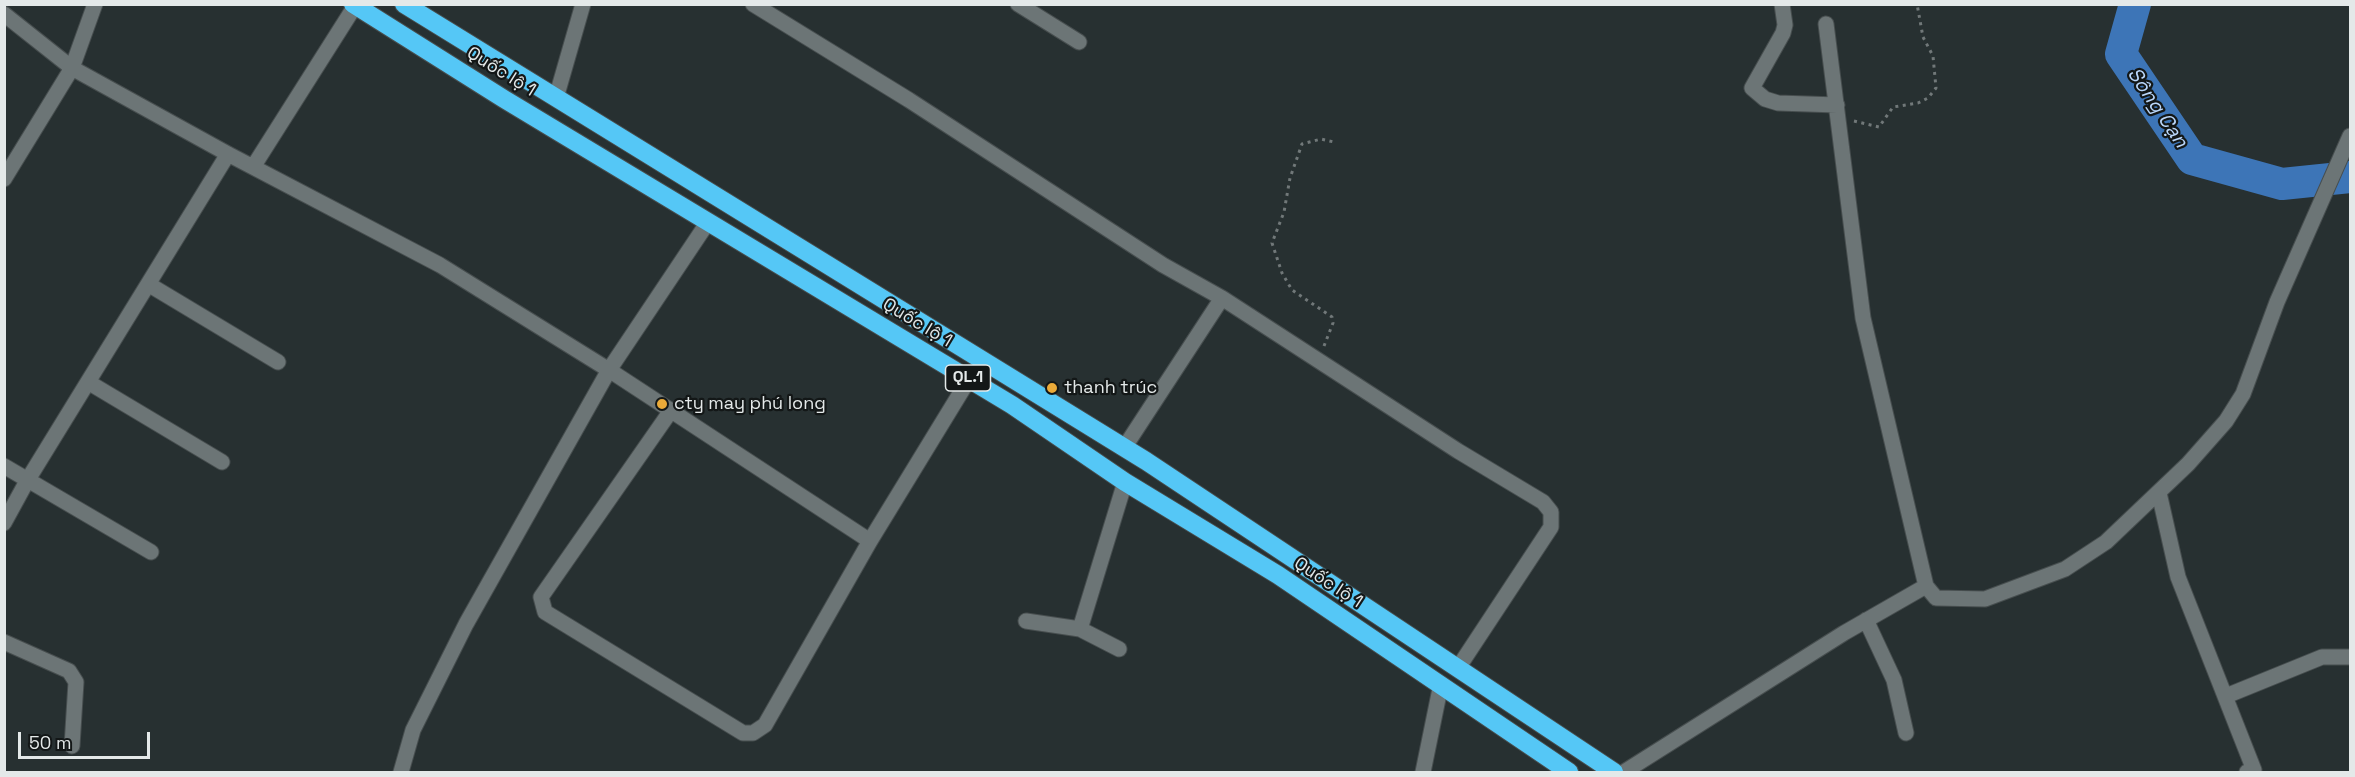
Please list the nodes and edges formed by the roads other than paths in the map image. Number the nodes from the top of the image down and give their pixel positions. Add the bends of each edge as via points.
1 (95, 4) edge
2 (404, 4) edge
3 (583, 4) edge
4 (753, 4) edge
5 (1018, 4) edge
6 (1782, 4) edge
7 (354, 5) edge
8 (4, 14) edge
9 (1826, 24) dead end
10 (1079, 42) dead end
11 (72, 68) junction
12 (556, 98) junction
13 (1837, 105) junction
14 (2350, 136) edge
15 (228, 154) junction
16 (253, 167) junction
17 (4, 179) edge
18 (708, 222) junction
19 (148, 284) junction
20 (1222, 298) junction
21 (278, 362) dead end
22 (609, 370) junction
23 (969, 379) junction
24 (88, 382) junction
25 (670, 412) junction
26 (1124, 448) junction
27 (222, 462) dead end
28 (4, 466) edge
29 (27, 481) junction
30 (1125, 482) junction
31 (2159, 493) junction
32 (4, 524) edge
33 (870, 541) junction
34 (151, 552) dead end
35 (1926, 586) junction
36 (1866, 620) junction
37 (1026, 621) dead end
38 (1080, 629) junction
39 (4, 642) edge
40 (1119, 649) dead end
41 (2350, 657) edge
42 (1458, 668) junction
43 (1441, 684) junction
44 (2226, 696) junction
45 (1906, 733) dead end
46 (72, 746) dead end
47 (401, 772) edge
48 (1423, 772) edge
49 (1569, 772) edge
50 (1614, 772) edge
51 (1624, 772) edge
52 (2247, 772) edge

1 - 11 street
2 - 12 highway, Quốc lộ 1 / QL.1
3 - 12 street
4 - 20 street via 909,100 1163,266
5 - 10 street
6 - 13 street via 1783,33 1752,88 1765,99 1778,103
7 - 16 street
7 - 18 highway, Quốc lộ 1 / QL.1
8 - 11 street
9 - 13 street
11 - 15 street
11 - 17 street
12 - 26 highway, Quốc lộ 1 / QL.1
13 - 35 street via 1863,318
14 - 31 street via 2277,302 2243,394 2226,421
15 - 16 street
15 - 19 street
16 - 22 street via 440,265
18 - 22 street
18 - 23 highway, Quốc lộ 1 / QL.1
19 - 21 street
19 - 24 street
20 - 26 street
20 - 42 street via 1543,502 1551,512 1551,527
22 - 25 street
22 - 47 street via 466,624 413,730
23 - 30 highway, Quốc lộ 1 / QL.1
23 - 33 street
24 - 27 street
24 - 29 street
25 - 33 street
25 - 33 street via 541,597 545,612 743,733 753,733 765,725
26 - 42 highway, Quốc lộ 1 / QL.1
28 - 29 street
29 - 32 street
29 - 34 street
30 - 38 street
30 - 43 highway, Quốc lộ 1 / QL.1 via 1278,575
31 - 35 street via 2106,542 2065,569 2036,582 1985,599 1935,598
31 - 44 street via 2178,577
35 - 36 street
36 - 45 street via 1894,680
36 - 51 street
37 - 38 street
38 - 40 street
39 - 46 street via 69,671 76,682
41 - 44 street via 2322,657
42 - 50 highway, Quốc lộ 1 / QL.1
43 - 48 street
43 - 49 highway, Quốc lộ 1 / QL.1
44 - 52 street via 2254,770

